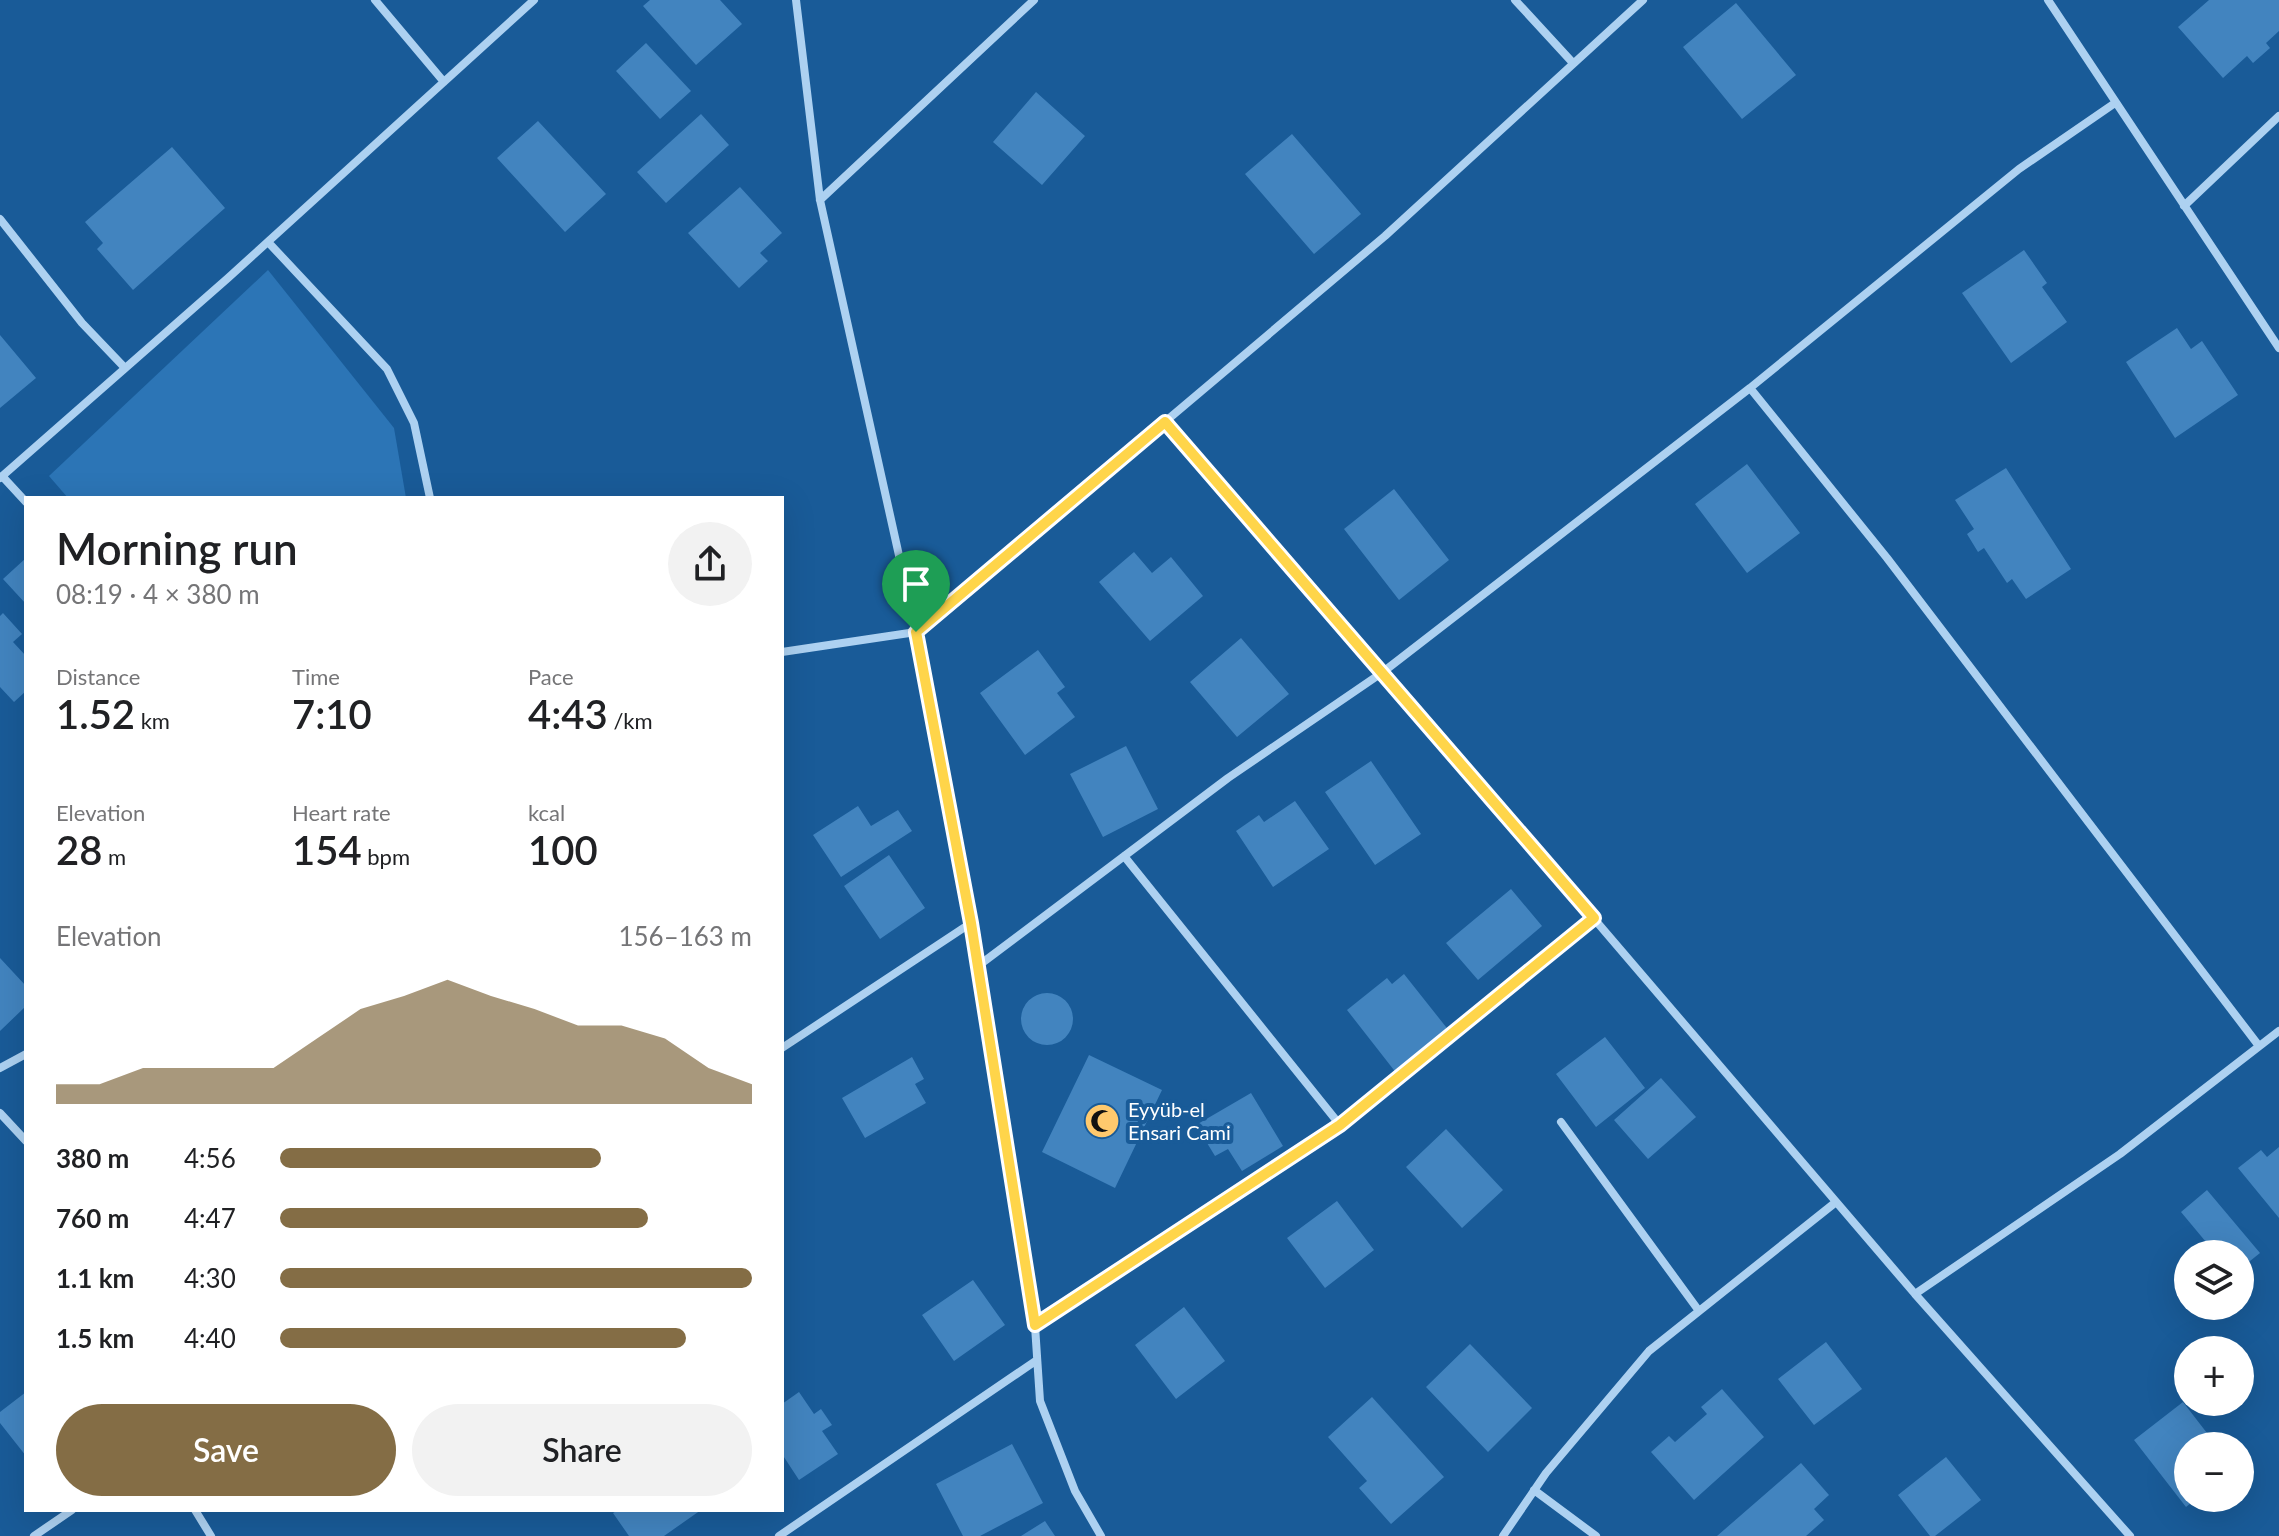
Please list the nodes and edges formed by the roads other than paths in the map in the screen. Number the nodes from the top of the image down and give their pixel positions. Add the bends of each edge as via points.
1 (375, 0) edge
2 (534, 0) edge
3 (796, 0) edge
4 (1034, 0) edge
5 (1515, 0) edge
6 (1643, 0) edge
7 (2048, 0) edge
8 (1573, 63) junction
9 (444, 82) junction
10 (2115, 103) junction
11 (2279, 116) edge
12 (820, 200) junction
13 (2184, 206) junction
14 (0, 219) edge
15 (268, 242) junction
16 (2279, 348) edge
17 (125, 368) junction
18 (1750, 388) junction
19 (1165, 422) junction
20 (1, 477) edge
21 (430, 496) edge
22 (24, 500) edge
23 (916, 632) junction
24 (784, 652) edge
25 (1383, 672) junction
26 (1124, 856) junction
27 (1594, 918) junction
28 (971, 923) junction
29 (978, 966) junction
30 (2279, 1031) edge
31 (2259, 1046) junction
32 (784, 1047) edge
33 (24, 1055) edge
34 (0, 1068) edge
35 (0, 1113) edge
36 (1561, 1122) dead end
37 (1340, 1125) junction
38 (24, 1139) edge
39 (1836, 1202) junction
40 (1915, 1294) junction
41 (1699, 1311) junction
42 (1035, 1325) junction
43 (1037, 1360) junction
44 (1534, 1490) junction
45 (69, 1512) edge
46 (196, 1512) edge
47 (34, 1536) edge
48 (211, 1536) edge
49 (779, 1536) edge
50 (1101, 1536) edge
51 (1503, 1536) edge
52 (1596, 1536) edge
53 (2130, 1536) edge

1 - 9 street
2 - 9 street
3 - 12 street
4 - 12 street
5 - 8 street
6 - 8 street
7 - 10 street
8 - 19 street via 1385,236
9 - 15 street
10 - 13 street
10 - 18 street via 2019,169
11 - 13 street
12 - 23 street
13 - 16 street
14 - 17 street via 82,323
15 - 17 street
15 - 21 street via 387,369 414,423
17 - 20 street
18 - 25 street
18 - 31 street via 1887,558
19 - 23 street
19 - 25 street
20 - 22 street
23 - 24 street
23 - 28 street
25 - 26 street
25 - 27 street
26 - 29 street
26 - 37 street
27 - 37 street
27 - 39 street
28 - 29 street
28 - 32 street
29 - 42 street
30 - 31 street
31 - 40 street via 2120,1154
33 - 34 street
35 - 38 street
36 - 41 street
37 - 42 street
39 - 40 street
39 - 41 street
40 - 53 street
41 - 44 street via 1649,1351
42 - 43 street
43 - 49 street
43 - 50 street via 1040,1401 1075,1491
44 - 51 street
44 - 52 street
45 - 47 street
46 - 48 street

